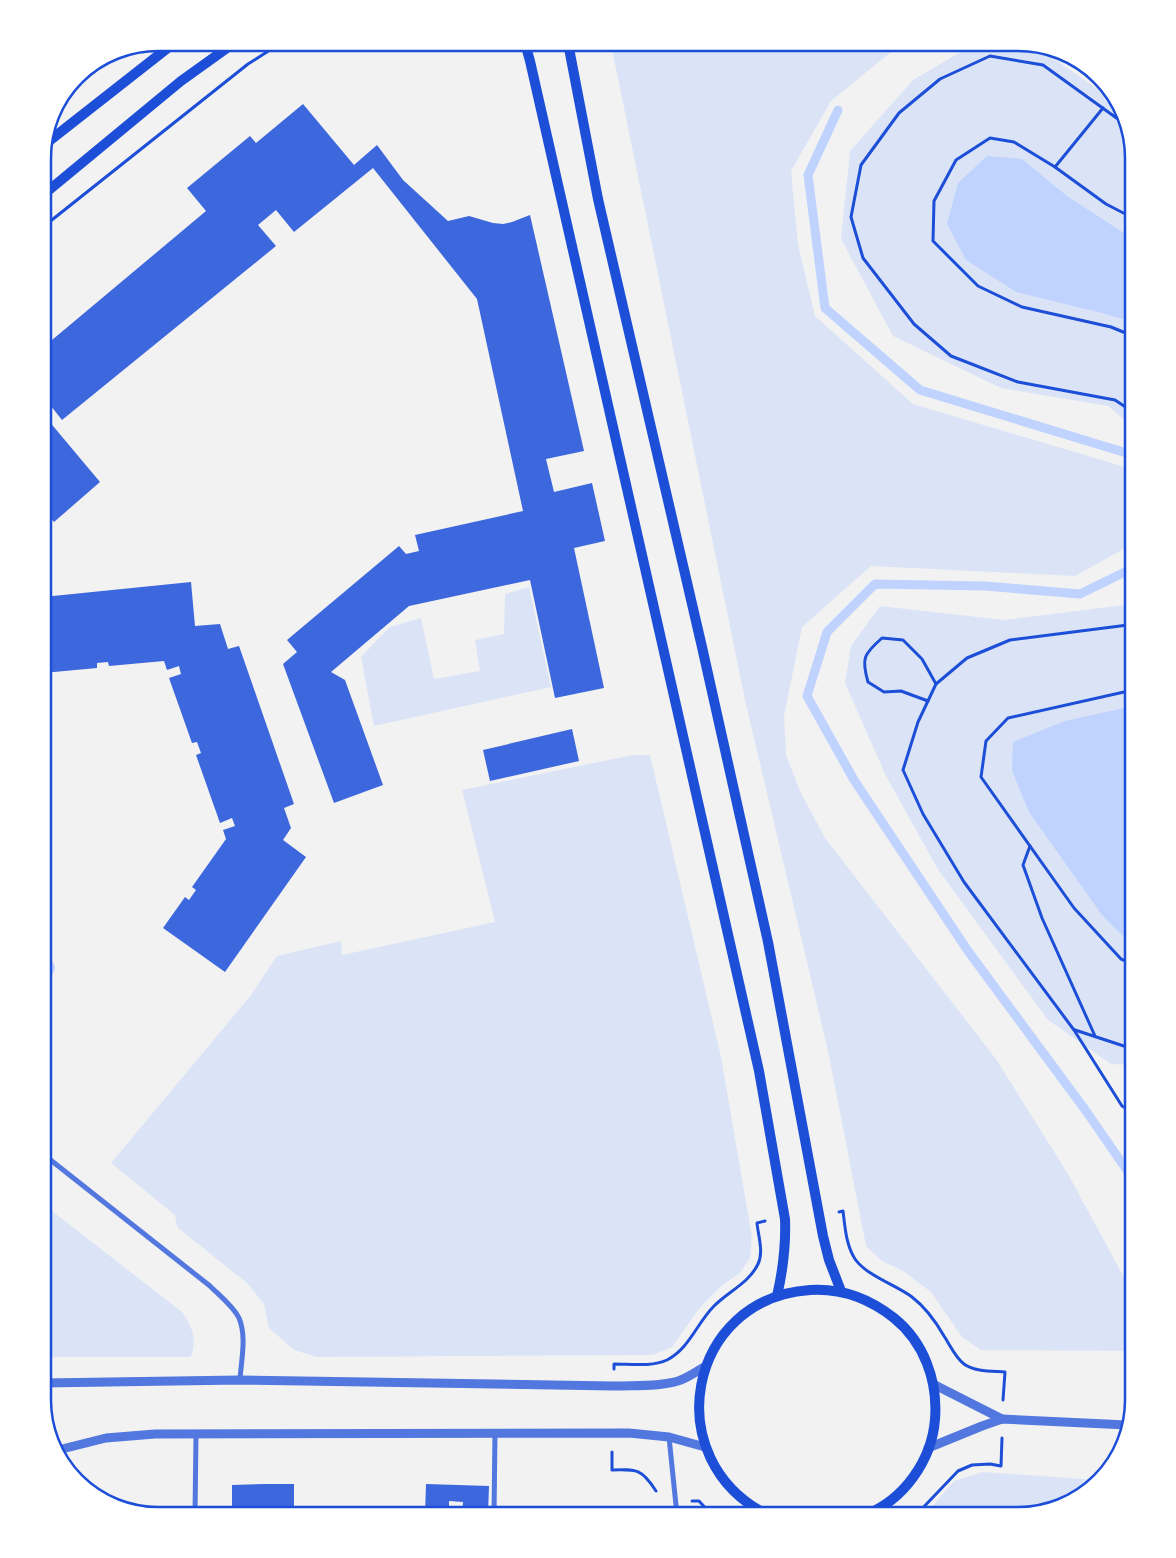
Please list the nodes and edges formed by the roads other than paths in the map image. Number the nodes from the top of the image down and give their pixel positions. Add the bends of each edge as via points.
1 (163, 51) edge
2 (222, 51) edge
3 (527, 51) edge
4 (570, 51) edge
5 (54, 137) edge
6 (51, 188) edge
7 (51, 1161) edge
8 (841, 1292) junction
9 (777, 1296) junction
10 (706, 1366) junction
11 (240, 1380) junction
12 (51, 1383) edge
13 (933, 1384) junction
14 (1002, 1419) junction
15 (1121, 1425) edge
16 (495, 1432) junction
17 (196, 1434) junction
18 (669, 1437) junction
19 (705, 1446) junction
20 (928, 1448) junction
21 (63, 1449) edge
22 (195, 1507) edge
23 (494, 1507) edge
24 (676, 1507) edge
25 (753, 1507) edge
26 (881, 1507) edge

1 - 5 main road
2 - 6 main road
3 - 9 main road via 759,1071 785,1219 783,1273
4 - 8 main road via 598,199 768,942 822,1229
7 - 11 street via 210,1286 227,1303 238,1318 242,1335
8 - 9 main road via 819,1289
8 - 13 main road via 863,1298 902,1324 920,1348
9 - 10 main road via 742,1316 715,1348
10 - 11 street via 677,1382 614,1386
10 - 19 main road via 698,1406
11 - 12 street
13 - 14 street
13 - 20 main road via 936,1406
14 - 15 street
14 - 20 street
16 - 17 street
16 - 18 street via 629,1433
16 - 23 street
17 - 21 street via 124,1436
17 - 22 street
18 - 19 street
18 - 24 street
19 - 25 main road via 724,1482
20 - 26 main road via 912,1480

